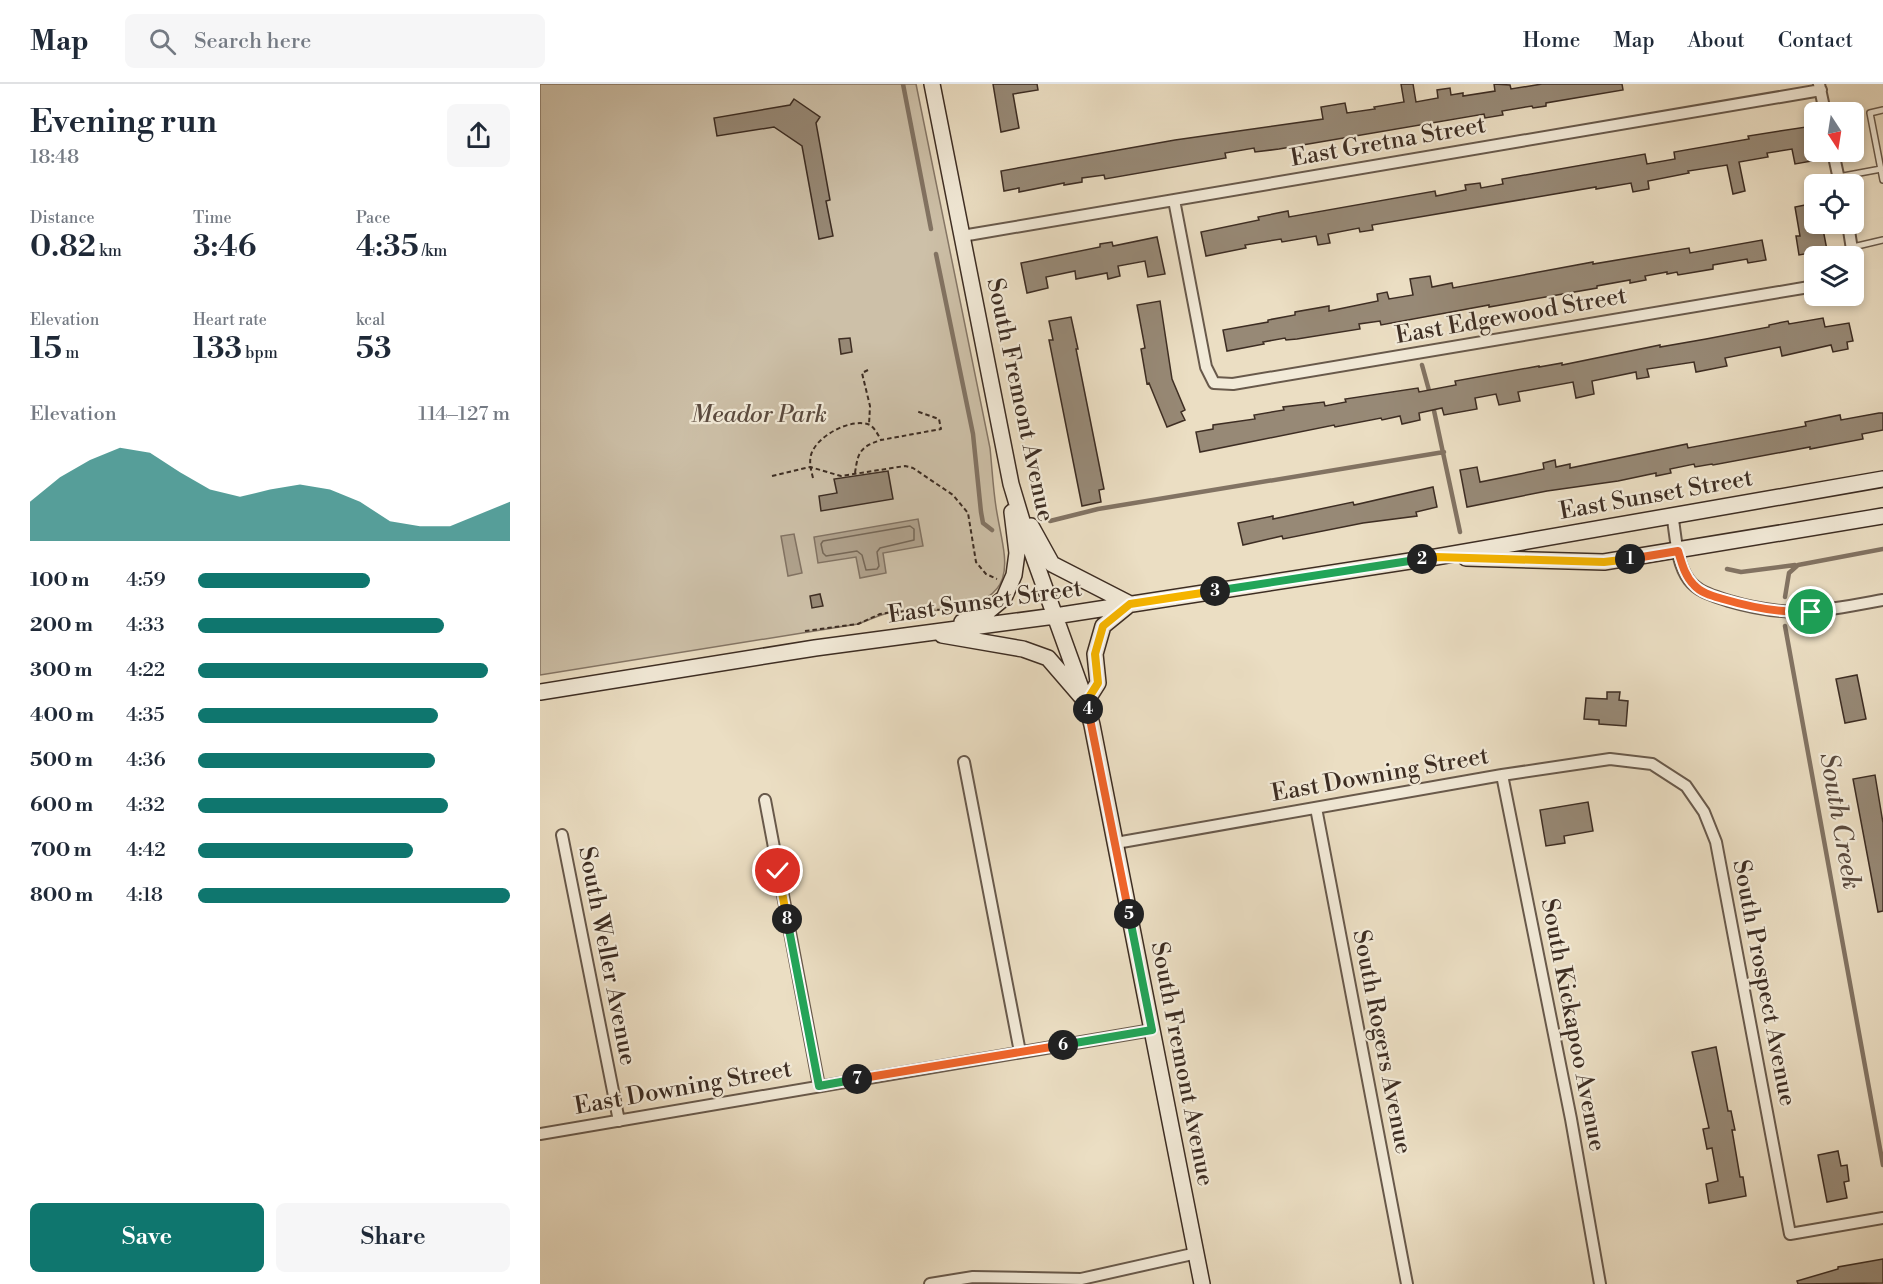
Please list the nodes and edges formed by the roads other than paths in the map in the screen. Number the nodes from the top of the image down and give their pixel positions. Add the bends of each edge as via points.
1 (932, 84) edge
2 (1820, 87) edge
3 (1823, 102) edge
4 (1883, 110) edge
5 (1881, 169) junction
6 (1864, 174) edge
7 (1883, 180) edge
8 (1174, 200) junction
9 (962, 236) junction
10 (1883, 240) edge
11 (1864, 248) edge
12 (1804, 288) edge
13 (1883, 479) edge
14 (1014, 493) junction
15 (1672, 514) junction
16 (1883, 516) edge
17 (1678, 551) junction
18 (1436, 557) junction
19 (1883, 601) edge
20 (1130, 604) junction
21 (1055, 616) junction
22 (931, 633) junction
23 (540, 692) edge
24 (1086, 702) junction
25 (964, 762) dead end
26 (1652, 764) joint
27 (1502, 775) junction
28 (765, 800) dead end
29 (1316, 808) junction
30 (562, 835) dead end
31 (1116, 843) junction
32 (1152, 1030) junction
33 (1020, 1052) junction
34 (819, 1086) junction
35 (619, 1121) junction
36 (540, 1134) edge
37 (1883, 1218) edge
38 (1197, 1253) junction
39 (930, 1284) edge
40 (1202, 1284) edge
41 (1407, 1284) edge
42 (1600, 1284) edge

1 - 9 main road, South Fremont Avenue
2 - 3 street
2 - 8 street, East Gretna Street
4 - 5 lane via 1870,113
5 - 6 lane
5 - 7 lane
8 - 9 street, East Gretna Street
8 - 12 street, East Edgewood Street via 1206,367 1214,383 1233,384
9 - 14 main road, South Fremont Avenue
10 - 11 lane
13 - 15 main road, East Sunset Street
14 - 20 main road via 1052,564
14 - 21 main road, South Fremont Avenue
14 - 22 main road via 1017,553 1014,575 1004,598 986,613
15 - 17 street
15 - 18 main road, East Sunset Street
16 - 17 main road, East Sunset Street
17 - 18 main road, East Sunset Street via 1604,562
17 - 19 street via 1696,588 1756,608 1811,612
18 - 20 main road, East Sunset Street
20 - 21 main road, East Sunset Street
20 - 24 main road via 1103,626 1095,654 1098,683
21 - 22 main road, East Sunset Street
21 - 24 main road, South Fremont Avenue
22 - 23 main road, East Sunset Street
22 - 24 main road via 1048,658
24 - 31 main road, South Fremont Avenue
25 - 33 street
26 - 27 street, East Downing Street via 1610,759
26 - 37 street, South Prospect Avenue via 1686,786 1704,812 1716,842 1790,1234
27 - 29 street, East Downing Street
27 - 42 street, South Kickapoo Avenue
28 - 34 street
29 - 31 street, East Downing Street
29 - 41 street, South Rogers Avenue
30 - 35 street, South Weller Avenue
31 - 32 main road, South Fremont Avenue
32 - 33 street, East Downing Street
32 - 38 main road, South Fremont Avenue
33 - 34 street, East Downing Street
34 - 35 street, East Downing Street
35 - 36 street, East Downing Street
38 - 39 street via 1081,1279 973,1277
38 - 40 main road, South Fremont Avenue

